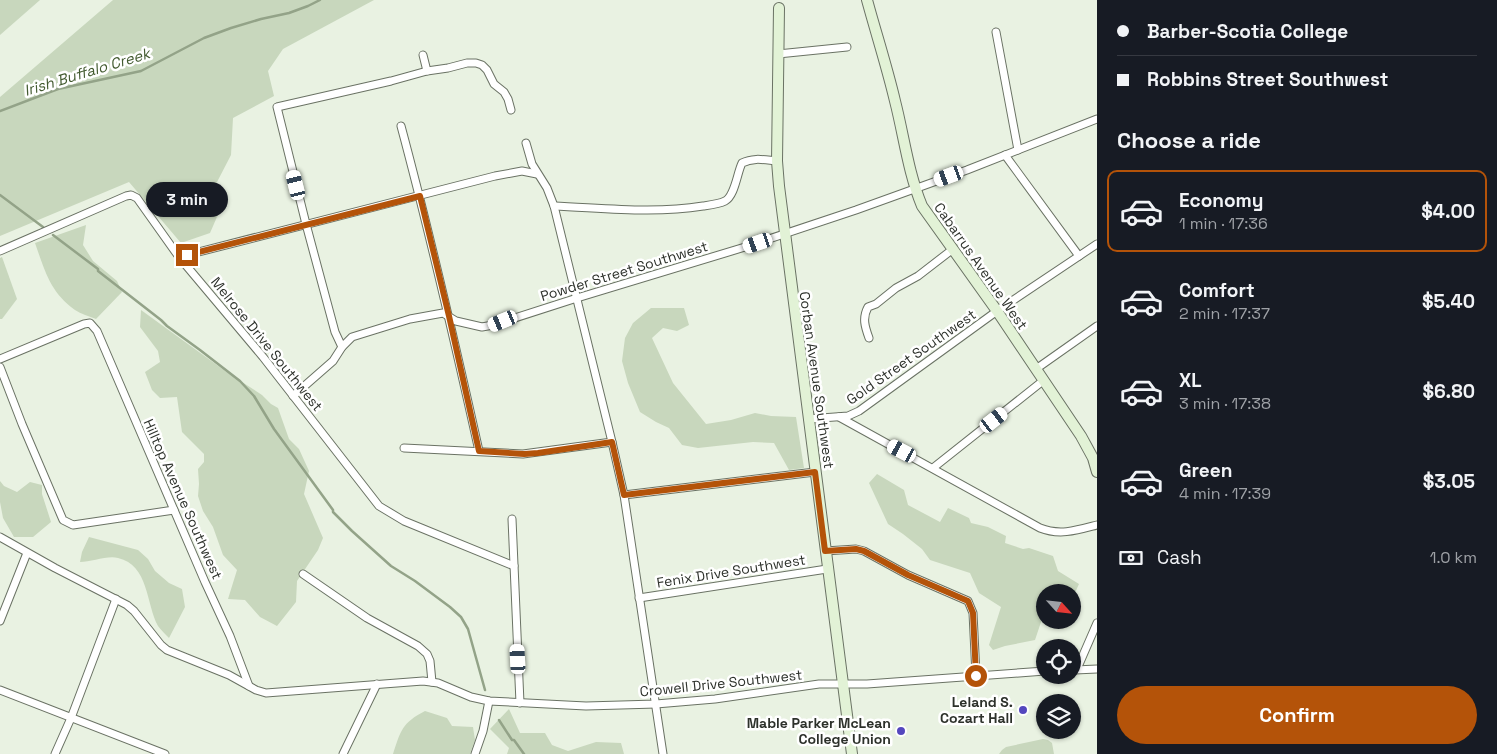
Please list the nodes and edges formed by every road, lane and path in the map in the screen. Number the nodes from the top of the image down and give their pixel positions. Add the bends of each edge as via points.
1 (867, 0) edge
2 (779, 8) dead end
3 (996, 32) dead end
4 (847, 47) dead end
5 (778, 54) junction
6 (423, 55) dead end
7 (427, 71) junction
8 (511, 110) dead end
9 (1097, 119) edge
10 (401, 126) dead end
11 (526, 143) dead end
12 (1018, 150) junction
13 (1005, 154) junction
14 (777, 161) junction
15 (537, 174) junction
16 (915, 189) junction
17 (420, 196) junction
18 (554, 206) junction
19 (306, 224) junction
20 (784, 234) junction
21 (1097, 244) edge
22 (953, 249) junction
23 (0, 251) edge
24 (1079, 256) junction
25 (179, 257) junction
26 (577, 298) junction
27 (997, 311) junction
28 (449, 316) junction
29 (1097, 326) edge
30 (868, 338) dead end
31 (342, 347) junction
32 (0, 359) edge
33 (0, 366) edge
34 (1036, 369) junction
35 (1044, 380) junction
36 (293, 396) junction
37 (839, 417) junction
38 (808, 419) junction
39 (612, 442) junction
40 (404, 448) dead end
41 (479, 451) junction
42 (1096, 467) edge
43 (933, 468) junction
44 (815, 472) junction
45 (624, 495) junction
46 (174, 510) junction
47 (512, 519) dead end
48 (1097, 526) edge
49 (0, 537) edge
50 (825, 551) junction
51 (26, 553) junction
52 (514, 566) junction
53 (827, 568) junction
54 (303, 574) dead end
55 (639, 598) junction
56 (116, 599) junction
57 (0, 621) edge
58 (1097, 623) edge
59 (1081, 657) edge
60 (1097, 668) edge
61 (1081, 669) edge
62 (1036, 672) edge
63 (976, 676) junction
64 (432, 682) junction
65 (377, 684) junction
66 (843, 685) junction
67 (249, 686) junction
68 (0, 690) edge
69 (489, 701) junction
70 (520, 703) junction
71 (656, 704) junction
72 (72, 718) junction
73 (55, 754) edge
74 (165, 754) edge
75 (343, 754) edge
76 (475, 754) edge
77 (664, 754) edge
78 (852, 754) edge

1 - 16 street, Cabarrus Avenue West via 895,100
2 - 5 street, Corban Avenue Southwest
3 - 12 street
4 - 5 street
5 - 14 street, Corban Avenue Southwest
6 - 7 street
7 - 8 street via 467,63 482,65 494,84 504,92
7 - 19 street via 277,107
9 - 12 street, Powder Street Southwest
10 - 17 street
11 - 15 street
12 - 13 street, Powder Street Southwest
13 - 16 street, Powder Street Southwest
13 - 24 street
14 - 18 street via 758,159 742,163 731,195 713,204 654,210
14 - 20 street, Corban Avenue Southwest
15 - 17 street via 522,171
15 - 18 street
16 - 20 street, Powder Street Southwest
16 - 22 street, Cabarrus Avenue West via 922,206
17 - 19 street
17 - 28 street
18 - 26 street
19 - 25 street
19 - 31 street via 335,332
20 - 26 street, Powder Street Southwest
20 - 38 street, Corban Avenue Southwest
21 - 24 street, Gold Street Southwest
22 - 27 street, Cabarrus Avenue West
22 - 30 street via 918,276 868,307 864,314
23 - 25 street, Melrose Drive Southwest via 131,195 137,198
24 - 27 street, Gold Street Southwest
25 - 36 street, Melrose Drive Southwest
26 - 28 street, Powder Street Southwest via 493,326 482,327
26 - 39 street
27 - 34 street, Cabarrus Avenue West
27 - 37 street, Gold Street Southwest via 859,411
28 - 31 street, Powder Street Southwest via 443,313 410,319 352,337
28 - 41 street
29 - 34 street
31 - 36 street, Powder Street Southwest via 333,361
32 - 46 street, Hilltop Avenue Southwest via 90,323 97,331
33 - 46 street via 63,520 73,525
34 - 35 street, Cabarrus Avenue West
35 - 42 street, Cabarrus Avenue West via 1081,436
35 - 43 street
36 - 52 street, Melrose Drive Southwest via 384,510
37 - 38 street, Gold Street Southwest
37 - 43 street
38 - 44 street, Corban Avenue Southwest
39 - 41 street via 524,454
39 - 45 street
40 - 41 street
43 - 48 street via 1040,528 1057,532
44 - 45 street
44 - 50 street, Corban Avenue Southwest
45 - 55 street
46 - 67 street, Hilltop Avenue Southwest
47 - 52 street
49 - 51 street, Crowell Drive Southwest
50 - 53 street, Corban Avenue Southwest
50 - 63 street via 864,551 908,575 968,601 973,613
51 - 56 street, Crowell Drive Southwest
51 - 57 street
52 - 70 street
53 - 55 street, Fenix Drive Southwest
53 - 66 street, Corban Avenue Southwest
54 - 64 street via 367,618 418,646 430,661
55 - 71 street
56 - 67 street, Crowell Drive Southwest via 134,611 167,650
56 - 72 street
58 - 59 street
60 - 61 street
62 - 63 street, Crowell Drive Southwest
63 - 66 street, Crowell Drive Southwest
64 - 65 street, Crowell Drive Southwest
64 - 69 street, Crowell Drive Southwest
65 - 67 street, Crowell Drive Southwest via 266,693
65 - 75 street
66 - 71 street, Crowell Drive Southwest via 820,684
66 - 78 street, Corban Avenue Southwest
68 - 72 street
69 - 70 street, Crowell Drive Southwest
69 - 76 street
70 - 71 street, Crowell Drive Southwest via 586,706
71 - 77 street
72 - 73 street
72 - 74 street

